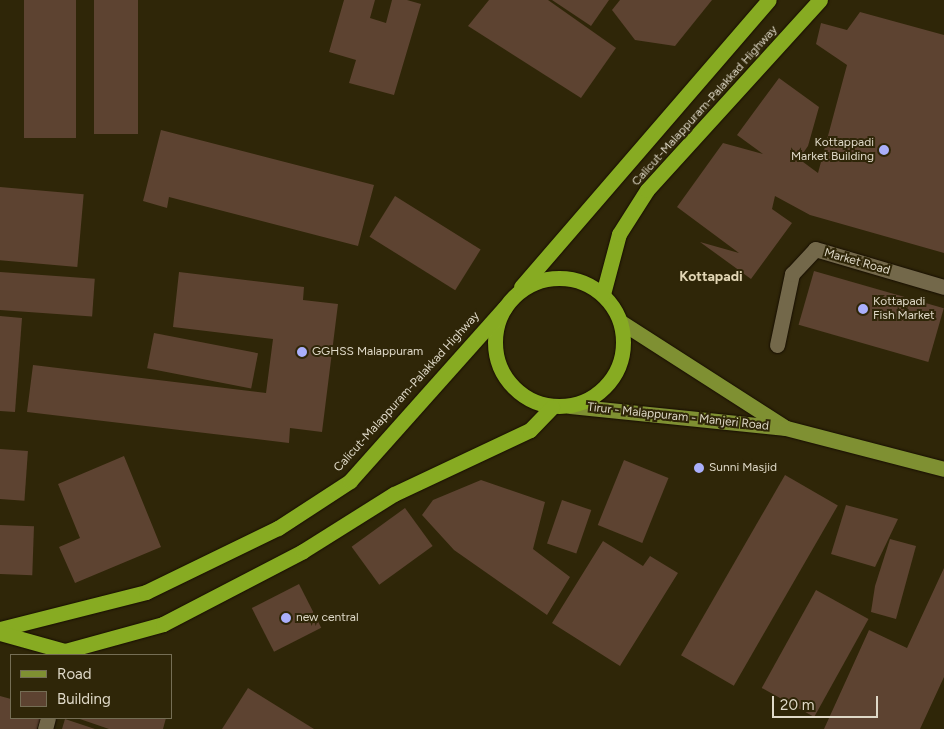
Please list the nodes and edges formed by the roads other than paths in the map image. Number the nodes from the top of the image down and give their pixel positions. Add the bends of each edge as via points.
1 (769, 0) edge
2 (820, 0) edge
3 (944, 287) edge
4 (516, 294) junction
5 (603, 294) junction
6 (504, 308) junction
7 (621, 322) junction
8 (777, 345) dead end
9 (570, 406) junction
10 (552, 407) junction
11 (786, 428) junction
12 (944, 469) edge
13 (0, 629) edge
14 (0, 633) edge
15 (64, 653) edge

1 - 4 highway, Calicut-Malappuram-Palakkad Highway
2 - 5 highway, Calicut-Malappuram-Palakkad Highway via 647,190 619,234
3 - 8 street, Market Road via 815,250 792,274
4 - 5 highway via 531,284 567,277 585,282
4 - 6 highway
5 - 7 highway
6 - 10 highway via 497,325 497,362 518,393
6 - 13 highway, Calicut-Malappuram-Palakkad Highway via 350,481 278,528 146,592
7 - 9 highway via 624,340 622,359 615,376 603,391
7 - 11 main road, Tirur - Malappuram - Manjeri Road
9 - 10 highway
9 - 11 main road, Tirur - Malappuram - Manjeri Road
10 - 15 highway via 530,430 394,494 303,551 164,624
11 - 12 main road, Tirur - Malappuram - Manjeri Road
14 - 15 highway

